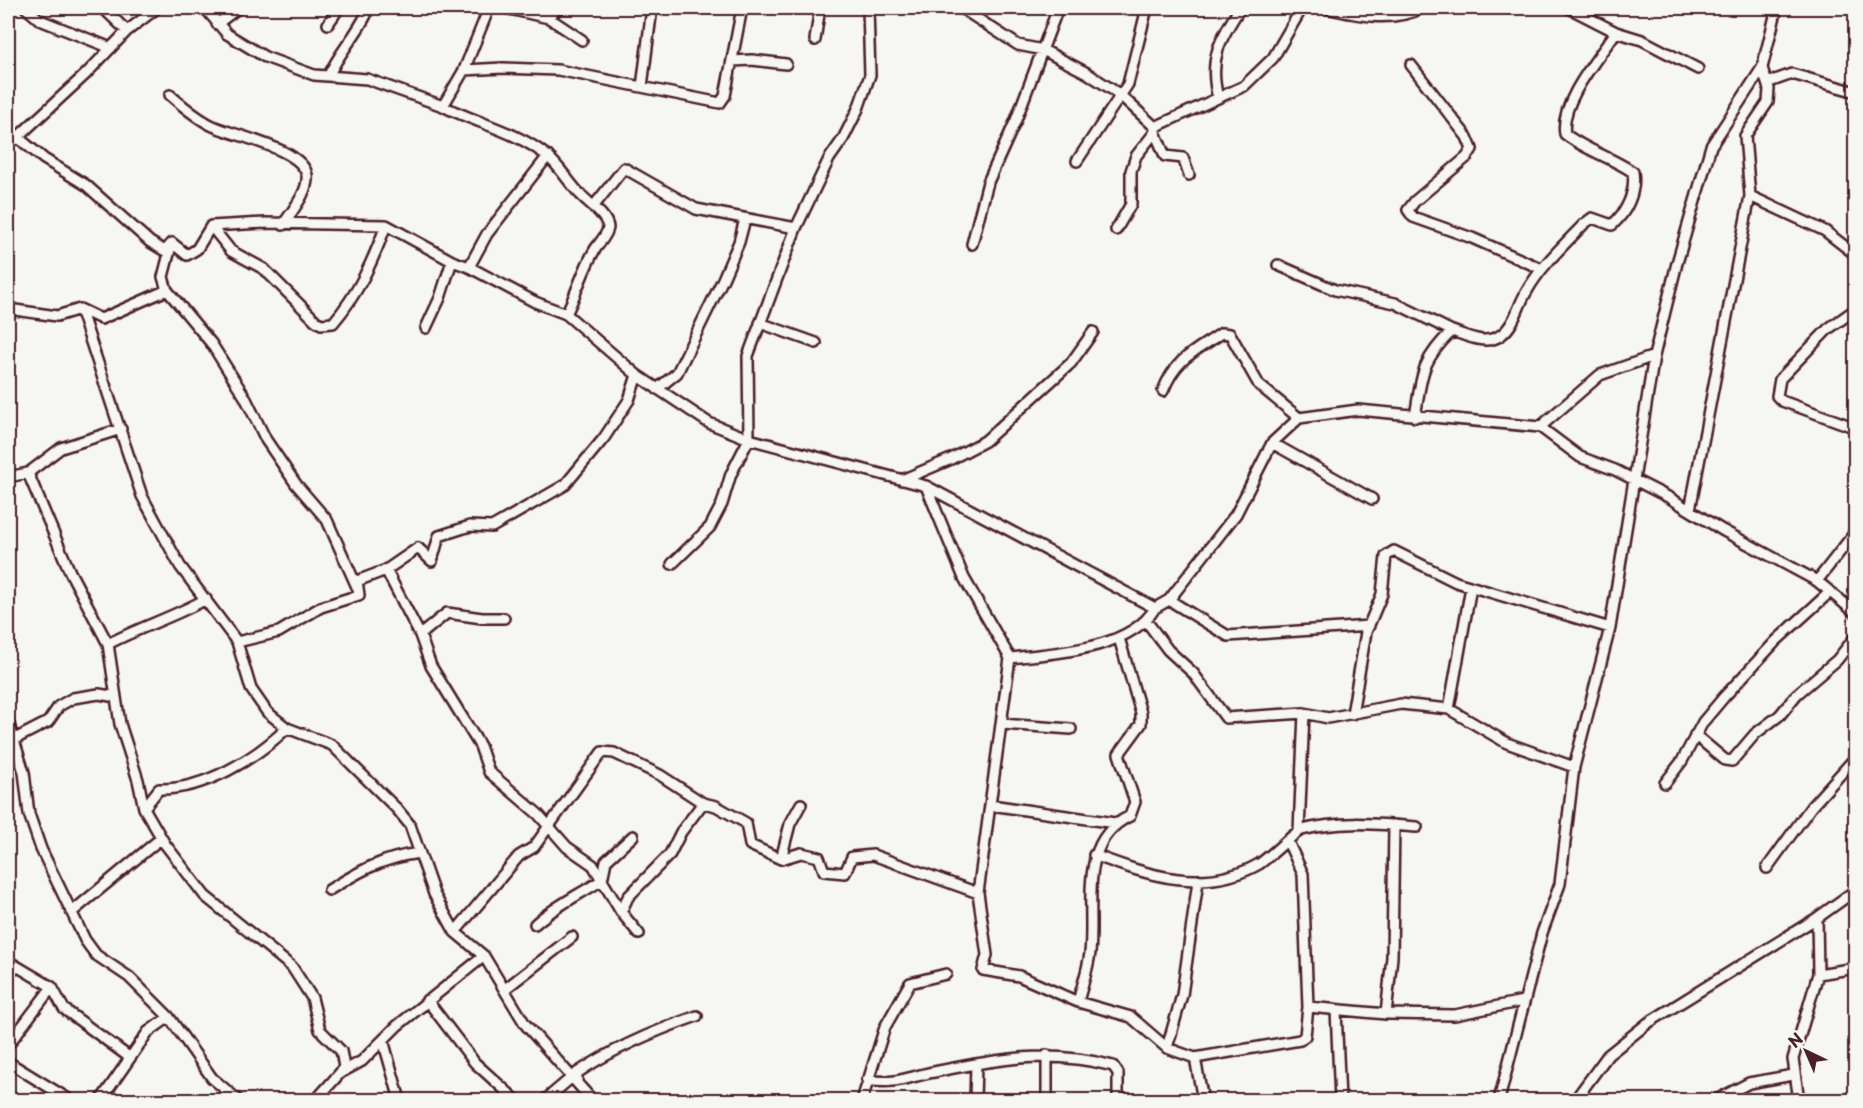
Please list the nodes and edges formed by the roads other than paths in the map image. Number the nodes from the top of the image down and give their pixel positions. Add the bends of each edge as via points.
1 (26, 8) edge
2 (103, 8) edge
3 (157, 8) edge
4 (205, 8) edge
5 (238, 8) edge
6 (339, 8) edge
7 (489, 8) edge
8 (505, 8) edge
9 (558, 8) edge
10 (652, 8) edge
11 (742, 8) edge
12 (820, 8) edge
13 (868, 8) edge
14 (1058, 8) edge
15 (1147, 8) edge
16 (1240, 8) edge
17 (1302, 8) edge
18 (1326, 8) edge
19 (1422, 8) edge
20 (1569, 8) edge
21 (1777, 8) edge
22 (968, 9) edge
23 (366, 15) dead end
24 (549, 18) junction
25 (217, 24) junction
26 (328, 24) dead end
27 (127, 31) junction
28 (1616, 32) junction
29 (582, 40) dead end
30 (815, 40) dead end
31 (111, 48) junction
32 (1043, 50) junction
33 (732, 61) junction
34 (786, 64) dead end
35 (1411, 65) dead end
36 (1762, 68) junction
37 (1698, 69) dead end
38 (464, 70) junction
39 (329, 75) junction
40 (1767, 83) junction
41 (642, 87) junction
42 (1856, 92) edge
43 (170, 94) dead end
44 (1119, 94) junction
45 (1218, 98) junction
46 (442, 106) junction
47 (1155, 129) junction
48 (8, 136) edge
49 (21, 137) junction
50 (548, 156) junction
51 (1077, 161) dead end
52 (1189, 176) dead end
53 (1750, 196) junction
54 (593, 207) junction
55 (745, 219) junction
56 (283, 225) junction
57 (386, 225) junction
58 (211, 226) junction
59 (796, 228) junction
60 (1116, 230) dead end
61 (172, 243) junction
62 (972, 244) dead end
63 (1856, 255) edge
64 (452, 261) junction
65 (1278, 265) dead end
66 (469, 267) junction
67 (1542, 269) junction
68 (167, 290) junction
69 (8, 309) edge
70 (80, 309) junction
71 (1856, 309) edge
72 (566, 314) junction
73 (760, 322) junction
74 (426, 328) dead end
75 (1452, 331) junction
76 (1093, 332) dead end
77 (816, 343) dead end
78 (1654, 356) junction
79 (637, 375) junction
80 (657, 389) junction
81 (1163, 391) dead end
82 (1415, 417) junction
83 (1299, 418) junction
84 (1540, 427) junction
85 (1856, 428) edge
86 (120, 429) junction
87 (749, 439) junction
88 (1272, 443) junction
89 (28, 473) junction
90 (8, 477) edge
91 (902, 480) junction
92 (1634, 481) junction
93 (926, 486) junction
94 (1372, 499) dead end
95 (1690, 510) junction
96 (1856, 527) edge
97 (672, 564) dead end
98 (386, 570) junction
99 (1817, 581) junction
100 (1471, 587) junction
101 (1830, 592) junction
102 (359, 595) junction
103 (206, 599) junction
104 (1169, 600) junction
105 (1155, 608) junction
106 (1856, 614) edge
107 (504, 618) dead end
108 (1147, 622) junction
109 (1369, 626) junction
110 (1610, 628) junction
111 (420, 635) junction
112 (1856, 636) edge
113 (1119, 638) junction
114 (237, 642) junction
115 (108, 644) junction
116 (1010, 658) junction
117 (116, 697) junction
118 (1449, 709) junction
119 (1304, 713) junction
120 (1352, 714) junction
121 (8, 721) edge
122 (1002, 724) junction
123 (287, 728) junction
124 (1071, 729) dead end
125 (1695, 735) junction
126 (13, 740) junction
127 (1856, 757) edge
128 (1574, 767) junction
129 (1665, 783) dead end
130 (703, 803) junction
131 (801, 804) dead end
132 (991, 805) junction
133 (144, 808) junction
134 (1115, 823) junction
135 (1394, 825) junction
136 (548, 827) junction
137 (1417, 827) dead end
138 (1299, 831) junction
139 (633, 836) dead end
140 (1288, 842) junction
141 (165, 844) junction
142 (419, 853) junction
143 (1094, 855) junction
144 (781, 859) junction
145 (1767, 868) dead end
146 (602, 880) junction
147 (1198, 881) junction
148 (329, 890) dead end
149 (1856, 890) edge
150 (978, 893) junction
151 (72, 912) junction
152 (621, 912) junction
153 (1816, 918) junction
154 (536, 924) dead end
155 (455, 932) junction
156 (639, 934) dead end
157 (572, 937) dead end
158 (484, 956) junction
159 (8, 961) edge
160 (1856, 968) edge
161 (946, 974) dead end
162 (1818, 974) junction
163 (52, 987) junction
164 (505, 989) junction
165 (428, 1000) junction
166 (1523, 1001) junction
167 (1078, 1002) junction
168 (1308, 1007) junction
169 (1336, 1010) junction
170 (1386, 1014) junction
171 (697, 1016) dead end
172 (169, 1017) junction
173 (383, 1040) junction
174 (8, 1045) edge
175 (1167, 1048) junction
176 (1047, 1055) junction
177 (129, 1058) junction
178 (1196, 1058) junction
179 (8, 1062) edge
180 (976, 1064) junction
181 (340, 1073) junction
182 (1793, 1074) junction
183 (867, 1080) junction
184 (577, 1081) junction
185 (70, 1101) edge
186 (101, 1101) edge
187 (238, 1101) edge
188 (316, 1101) edge
189 (400, 1101) edge
190 (516, 1101) edge
191 (545, 1101) edge
192 (592, 1101) edge
193 (862, 1101) edge
194 (975, 1101) edge
195 (1047, 1101) edge
196 (1118, 1101) edge
197 (1203, 1101) edge
198 (1340, 1101) edge
199 (1499, 1101) edge
200 (1575, 1101) edge
201 (1716, 1101) edge
202 (1798, 1101) edge

1 - 31 street via 40,20
2 - 27 street
3 - 27 street
4 - 25 street
5 - 25 street
6 - 26 street
7 - 38 street
8 - 24 street
9 - 24 street
10 - 41 street
11 - 33 street
12 - 30 street
13 - 59 street via 870,75 858,109
14 - 32 street
15 - 44 street via 1130,77
16 - 45 street via 1224,30 1219,46 1214,82
17 - 45 street via 1273,58 1244,86
18 - 19 street via 1359,16 1396,16
20 - 28 street
21 - 36 street
22 - 32 street via 1018,45
23 - 39 street
24 - 29 street
25 - 39 street via 265,57 314,75
27 - 31 street
28 - 37 street via 1642,40
28 - 67 street via 1572,99 1563,123 1565,134 1575,142 1633,172 1635,184 1623,216 1612,225 1592,218
31 - 49 street
32 - 44 street
32 - 62 street via 988,182
33 - 34 street
33 - 41 street via 720,104
35 - 67 street via 1467,137 1472,149 1408,210 1413,217
36 - 40 street
36 - 78 street via 1711,146
38 - 41 street via 558,70
38 - 46 street
39 - 46 street via 367,79
40 - 42 street via 1792,74
40 - 53 street via 1768,102 1745,136
43 - 56 street via 189,112 213,126 249,136 297,160 307,176 305,189
44 - 47 street
44 - 51 street
45 - 47 street
46 - 50 street via 488,124
47 - 52 street via 1165,156 1183,158
47 - 60 street via 1136,156 1131,171 1131,204
48 - 49 street
49 - 61 street via 44,159 86,185 150,242 165,251
50 - 54 street
50 - 66 street via 487,234
53 - 63 street via 1825,231
53 - 95 street
54 - 55 street via 624,168 696,209
54 - 72 street via 608,227
55 - 59 street
55 - 80 street via 723,279 677,373
56 - 57 street
56 - 58 street
57 - 58 street via 372,263 347,306 333,323 323,324 264,269 231,251
57 - 64 street
58 - 61 street via 197,249 187,255
59 - 73 street
61 - 68 street via 163,277
64 - 66 street
64 - 74 street
65 - 75 street via 1335,290 1395,303
66 - 72 street via 535,303
67 - 75 street via 1515,318 1500,336 1480,341
68 - 70 street via 101,319
68 - 102 street via 211,343 266,440 327,520
69 - 70 street via 57,316
70 - 86 street
71 - 85 street via 1828,329 1776,388 1782,401
72 - 79 street
73 - 77 street
73 - 87 street via 748,356
75 - 82 street via 1424,365
76 - 91 street via 1071,363 985,441
78 - 84 street via 1600,375
78 - 92 street
79 - 80 street
79 - 98 street via 629,400 565,485 492,527 470,526 439,536 432,561 418,548
80 - 87 street via 709,423
81 - 83 street via 1179,362 1222,333 1230,334 1259,385
82 - 83 street via 1358,410
82 - 84 street
83 - 88 street
84 - 92 street via 1580,457
86 - 89 street via 61,448
86 - 103 street via 149,510 180,566
87 - 91 street
87 - 97 street via 710,527
88 - 94 street
88 - 104 street via 1236,514
89 - 90 street
89 - 115 street via 70,572
91 - 93 street
92 - 95 street
92 - 110 street
93 - 105 street
93 - 116 street via 964,578
95 - 99 street
96 - 99 street
98 - 102 street via 357,581
98 - 111 street
99 - 101 street
100 - 109 street via 1394,551 1386,556 1382,594
100 - 110 street
100 - 118 street
101 - 106 street
101 - 125 street via 1776,641
102 - 114 street via 321,607 279,632
103 - 114 street
103 - 115 street via 179,615
104 - 105 street
104 - 109 street via 1228,636
105 - 108 street
107 - 111 street via 447,613
108 - 113 street
108 - 119 street via 1168,650 1193,673 1226,718
109 - 120 street
110 - 128 street
111 - 136 street via 431,666 480,746 489,772
112 - 125 street via 1837,660 1731,761
113 - 116 street via 1066,652
113 - 134 street via 1142,724 1119,754 1135,802 1130,816
114 - 123 street via 251,689 267,712
115 - 117 street
116 - 122 street
117 - 126 street via 99,694 73,698 59,706 48,722
117 - 133 street
118 - 120 street via 1401,704
118 - 128 street via 1507,743
119 - 120 street via 1328,718
119 - 138 street
121 - 126 street
122 - 124 street
122 - 132 street
123 - 133 street via 256,753 224,771 179,789 159,789
123 - 142 street via 332,745 410,825
125 - 129 street
126 - 151 street via 41,849
127 - 145 street via 1811,807
128 - 166 street via 1560,884
130 - 136 street via 660,775 614,753 602,752
130 - 144 street via 746,823 750,845
130 - 152 street via 670,854 628,897
131 - 144 street via 790,824
132 - 134 street
132 - 150 street
133 - 141 street
134 - 143 street
135 - 137 street
135 - 138 street via 1353,822
135 - 170 street via 1392,957
136 - 146 street via 567,847 593,865
136 - 155 street
138 - 140 street
139 - 146 street via 606,861
140 - 147 street via 1258,865
140 - 168 street via 1303,874
141 - 151 street via 160,839
141 - 181 street via 205,896 292,967 312,998 320,1030 341,1051 344,1067
142 - 148 street via 391,857
142 - 155 street via 434,894
143 - 147 street via 1142,873
143 - 167 street via 1090,953
144 - 150 street via 801,853 819,856 824,871 845,873 852,857 873,855
146 - 152 street
146 - 154 street via 552,909
147 - 175 street via 1182,995
149 - 153 street
150 - 167 street via 987,955 983,970 1019,976
151 - 172 street via 96,956 129,977
152 - 156 street
153 - 162 street
153 - 200 street via 1648,1023 1608,1055
155 - 158 street
157 - 164 street
158 - 164 street
158 - 165 street
159 - 163 street
160 - 162 street
161 - 183 street via 910,982 885,1027
162 - 182 street via 1793,1059
163 - 174 street
163 - 177 street via 64,1009
164 - 184 street via 549,1055
165 - 173 street
165 - 190 street via 475,1063
166 - 170 street via 1455,1015
166 - 199 street
167 - 175 street via 1131,1017
168 - 169 street
168 - 178 street via 1305,1036 1300,1040
169 - 170 street
169 - 198 street
171 - 184 street via 655,1030 599,1058 577,1073
172 - 177 street via 148,1032
172 - 187 street via 212,1078
173 - 181 street via 362,1061
173 - 189 street
175 - 178 street
176 - 180 street
176 - 195 street
176 - 196 street via 1113,1066 1118,1073
177 - 186 street
178 - 197 street
179 - 185 street
180 - 183 street via 908,1080
180 - 194 street
181 - 188 street
182 - 201 street via 1749,1083
182 - 202 street
183 - 193 street
184 - 191 street via 571,1078
184 - 192 street

